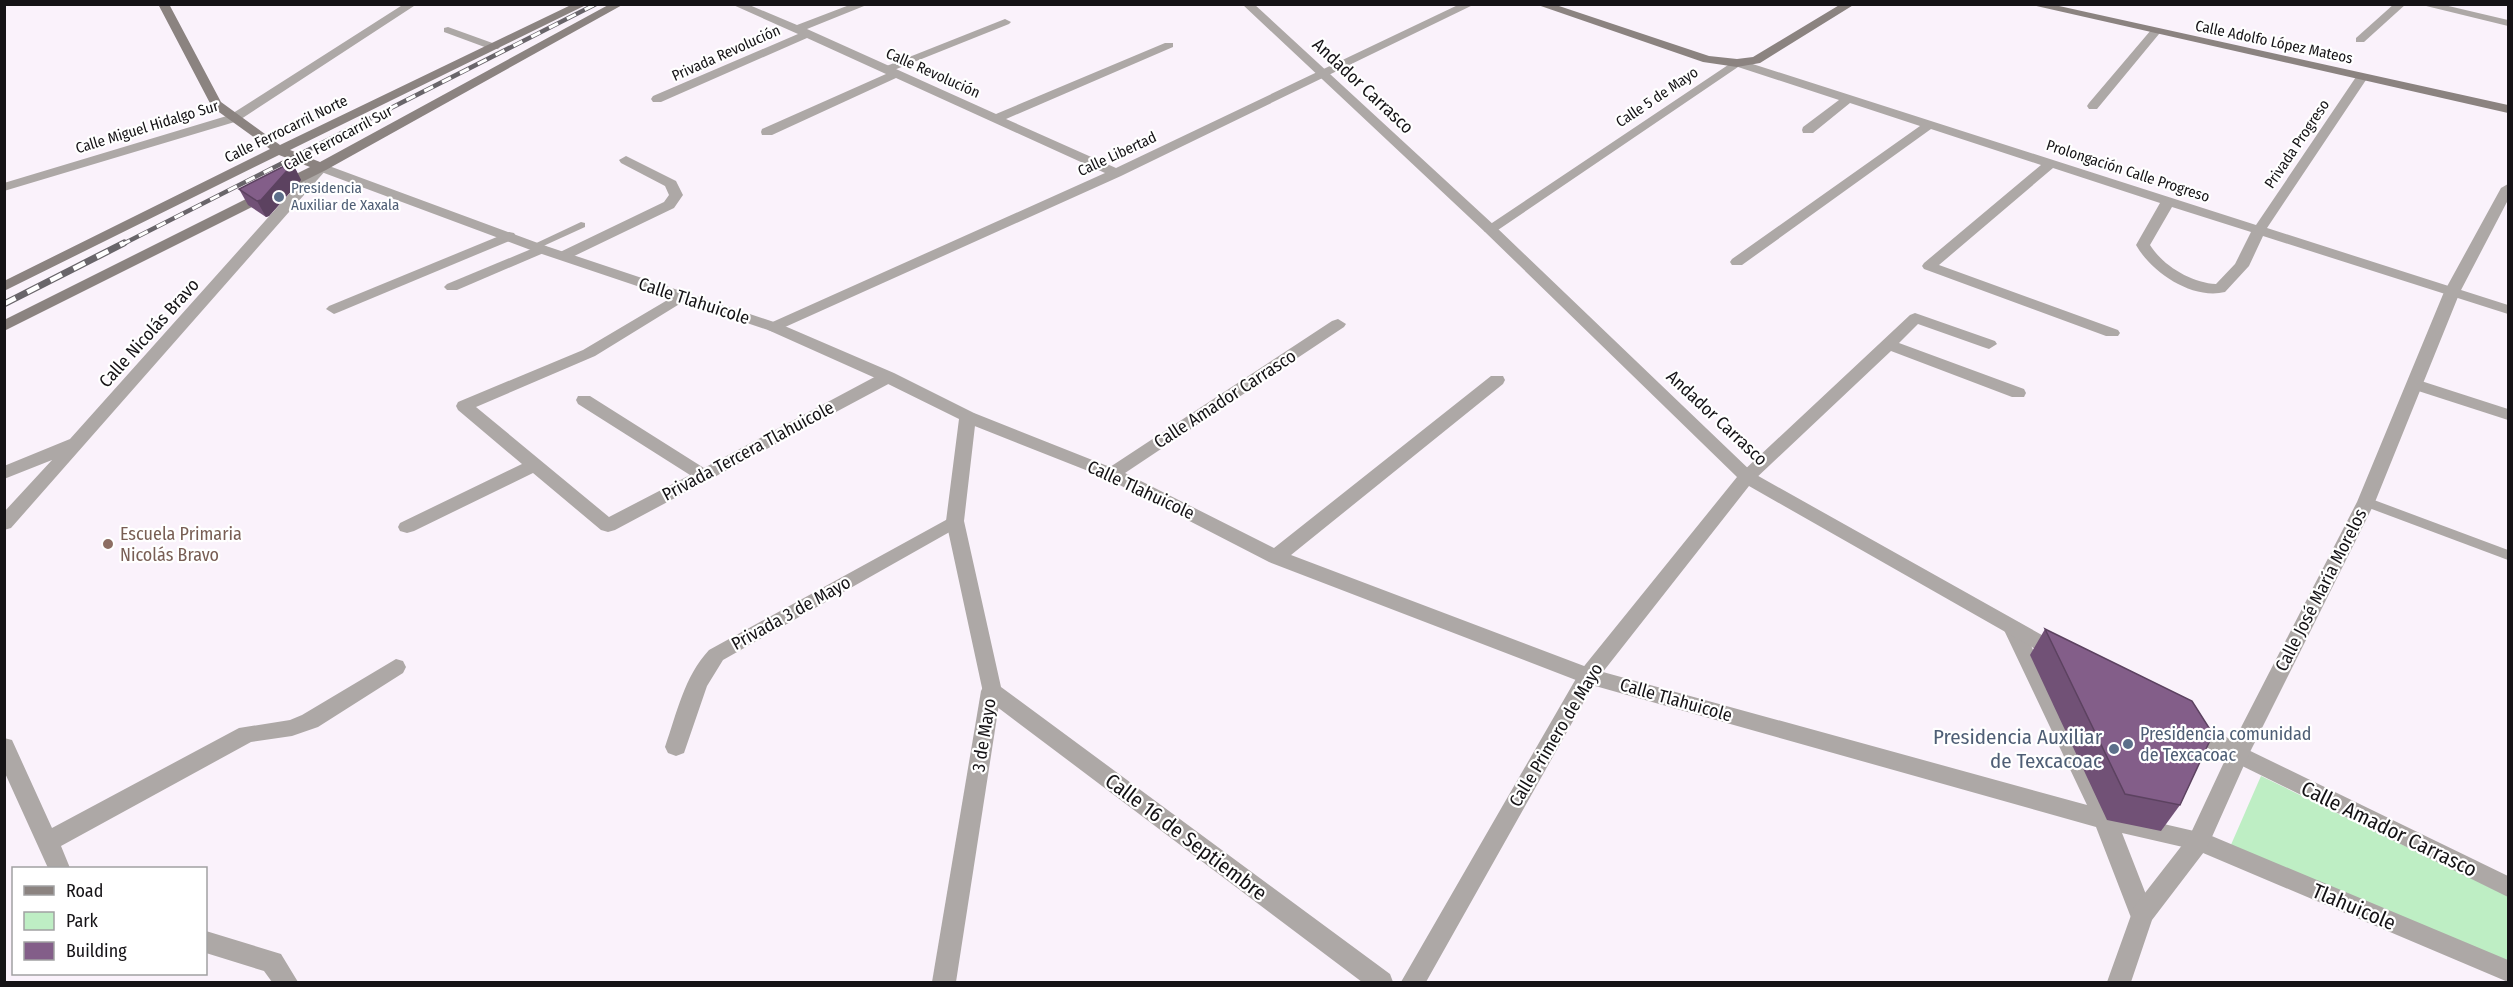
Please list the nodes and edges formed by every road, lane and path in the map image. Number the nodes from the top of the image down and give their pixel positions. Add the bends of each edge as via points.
1 (163, 4) edge
2 (412, 4) edge
3 (584, 4) edge
4 (619, 4) edge
5 (736, 4) edge
6 (864, 4) edge
7 (1247, 4) edge
8 (1470, 4) edge
9 (1540, 4) edge
10 (1850, 4) edge
11 (2033, 4) edge
12 (2401, 4) edge
13 (2423, 4) edge
14 (1005, 22) dead end
15 (2508, 23) edge
16 (448, 30) dead end
17 (802, 32) junction
18 (2155, 32) junction
19 (2360, 40) dead end
20 (1169, 45) dead end
21 (494, 47) junction
22 (1737, 63) junction
23 (890, 71) junction
24 (1322, 75) junction
25 (2362, 77) junction
26 (657, 99) dead end
27 (1847, 99) junction
28 (2093, 106) dead end
29 (2508, 109) edge
30 (234, 118) junction
31 (995, 119) junction
32 (1929, 125) junction
33 (1808, 130) dead end
34 (767, 132) dead end
35 (279, 150) junction
36 (626, 160) dead end
37 (2050, 164) junction
38 (321, 166) junction
39 (1116, 173) junction
40 (4, 187) edge
41 (2508, 188) edge
42 (2168, 201) junction
43 (581, 225) dead end
44 (1490, 229) junction
45 (2259, 230) junction
46 (509, 236) junction
47 (538, 248) junction
48 (563, 256) junction
49 (1737, 262) dead end
50 (4, 287) edge
51 (452, 287) dead end
52 (2452, 292) junction
53 (681, 297) junction
54 (334, 309) dead end
55 (2508, 310) edge
56 (1338, 324) dead end
57 (4, 326) edge
58 (774, 327) junction
59 (2112, 333) dead end
60 (1989, 344) dead end
61 (1889, 345) junction
62 (888, 377) junction
63 (1497, 380) dead end
64 (2415, 384) junction
65 (2018, 393) dead end
66 (585, 400) dead end
67 (2508, 415) edge
68 (968, 417) junction
69 (78, 442) junction
70 (534, 465) junction
71 (4, 473) edge
72 (1112, 474) junction
73 (703, 475) junction
74 (1747, 477) junction
75 (2366, 502) junction
76 (955, 521) junction
77 (4, 524) edge
78 (407, 527) dead end
79 (2508, 555) edge
80 (1276, 557) junction
81 (2013, 628) junction
82 (2074, 662) edge
83 (396, 667) dead end
84 (1588, 675) junction
85 (991, 691) junction
86 (2177, 720) edge
87 (4, 746) edge
88 (676, 747) dead end
89 (2238, 754) junction
90 (2112, 813) junction
91 (47, 842) junction
92 (2199, 842) junction
93 (59, 867) edge
94 (2508, 887) edge
95 (2142, 915) junction
96 (207, 942) edge
97 (2508, 972) edge
98 (286, 982) edge
99 (944, 982) edge
100 (1381, 982) edge
101 (1413, 982) edge
102 (2119, 982) edge

1 - 30 main road, Calle Tlahuicole via 216,104
2 - 30 street, Calle Miguel Hidalgo Sur
3 - 21 main road, Calle Ferrocarril Norte
4 - 38 main road, Calle Ferrocarril Sur
5 - 17 street, Calle Revolución
6 - 17 street, Privada Revolución
7 - 24 street, Andador Carrasco
8 - 24 street, Calle Libertad
9 - 22 main road via 1707,58
10 - 22 main road, Calle 5 de Mayo via 1756,60
11 - 18 main road, Calle Adolfo López Mateos
12 - 19 street
13 - 15 street
14 - 23 street
16 - 21 street
17 - 23 street, Calle Revolución
17 - 26 street, Privada Revolución
18 - 25 main road, Calle Adolfo López Mateos
18 - 28 street
20 - 31 street
21 - 35 main road, Calle Ferrocarril Norte
22 - 27 street, Prolongación Calle Progreso
22 - 44 street, Calle 5 de Mayo
23 - 31 street, Calle Revolución
23 - 34 street
24 - 39 street, Calle Libertad
24 - 44 street, Andador Carrasco
25 - 29 main road, Calle Adolfo López Mateos
25 - 45 street, Privada Progreso
27 - 32 street, Prolongación Calle Progreso
27 - 33 street
30 - 35 main road, Calle Tlahuicole
30 - 40 street, Calle Miguel Hidalgo Sur
31 - 39 street, Calle Revolución
32 - 37 street, Prolongación Calle Progreso
32 - 49 street
35 - 38 main road, Calle Tlahuicole
35 - 50 main road, Calle Ferrocarril Norte
36 - 48 street via 671,184 676,195 669,205
37 - 42 street, Prolongación Calle Progreso
37 - 59 street via 1929,266
38 - 46 street, Calle Tlahuicole
38 - 57 main road, Calle Ferrocarril Sur
38 - 69 street, Calle Nicolás Bravo
39 - 58 street, Calle Libertad
41 - 52 street, Calle José María Morelos
42 - 45 street, Prolongación Calle Progreso
42 - 45 street, Privada Progreso via 2143,245 2156,264 2200,287 2220,289 2242,266
43 - 47 lane
44 - 74 street, Andador Carrasco
45 - 52 street, Prolongación Calle Progreso
46 - 47 street, Calle Tlahuicole
46 - 54 street
47 - 48 street, Calle Tlahuicole
47 - 51 street
48 - 53 street, Calle Tlahuicole
52 - 55 street, Prolongación Calle Progreso
52 - 64 street, Calle José María Morelos
53 - 58 street, Calle Tlahuicole
53 - 70 street via 589,353 464,406
56 - 72 street, Calle Amador Carrasco
58 - 62 street, Calle Tlahuicole
60 - 61 street, Calle Primero de Mayo via 1915,318
61 - 65 street
61 - 74 street, Calle Primero de Mayo
62 - 68 street, Calle Tlahuicole
62 - 73 street, Privada Tercera Tlahuicole
63 - 80 street
64 - 67 street
64 - 75 street, Calle José María Morelos
66 - 73 street
68 - 72 street, Calle Tlahuicole
68 - 76 street, 3 de Mayo
69 - 71 street
69 - 77 street, Calle Nicolás Bravo
70 - 73 street, Privada Tercera Tlahuicole via 608,526
70 - 78 street
72 - 80 street, Calle Tlahuicole
74 - 81 street, Andador Carrasco
74 - 84 street, Calle Primero de Mayo
75 - 79 lane
75 - 89 street, Calle José María Morelos
76 - 85 street, 3 de Mayo
76 - 88 street, Privada 3 de Mayo via 716,655 700,678
80 - 84 street, Calle Tlahuicole
81 - 82 street, Andador Carrasco
81 - 90 street
83 - 91 street via 310,721 292,728 248,734
84 - 90 street, Calle Tlahuicole
84 - 101 street, Calle Primero de Mayo
85 - 99 street, 3 de Mayo
85 - 100 street, Calle 16 de Septiembre
86 - 89 street
87 - 91 street
89 - 92 street, Calle José María Morelos
89 - 94 street, Calle Amador Carrasco
90 - 92 street, Calle Tlahuicole via 2127,826
90 - 95 street
91 - 93 street
92 - 95 street, Calle José María Morelos
92 - 97 street, Tlahuicole
95 - 102 street, Calle José María Morelos
96 - 98 street via 272,962

